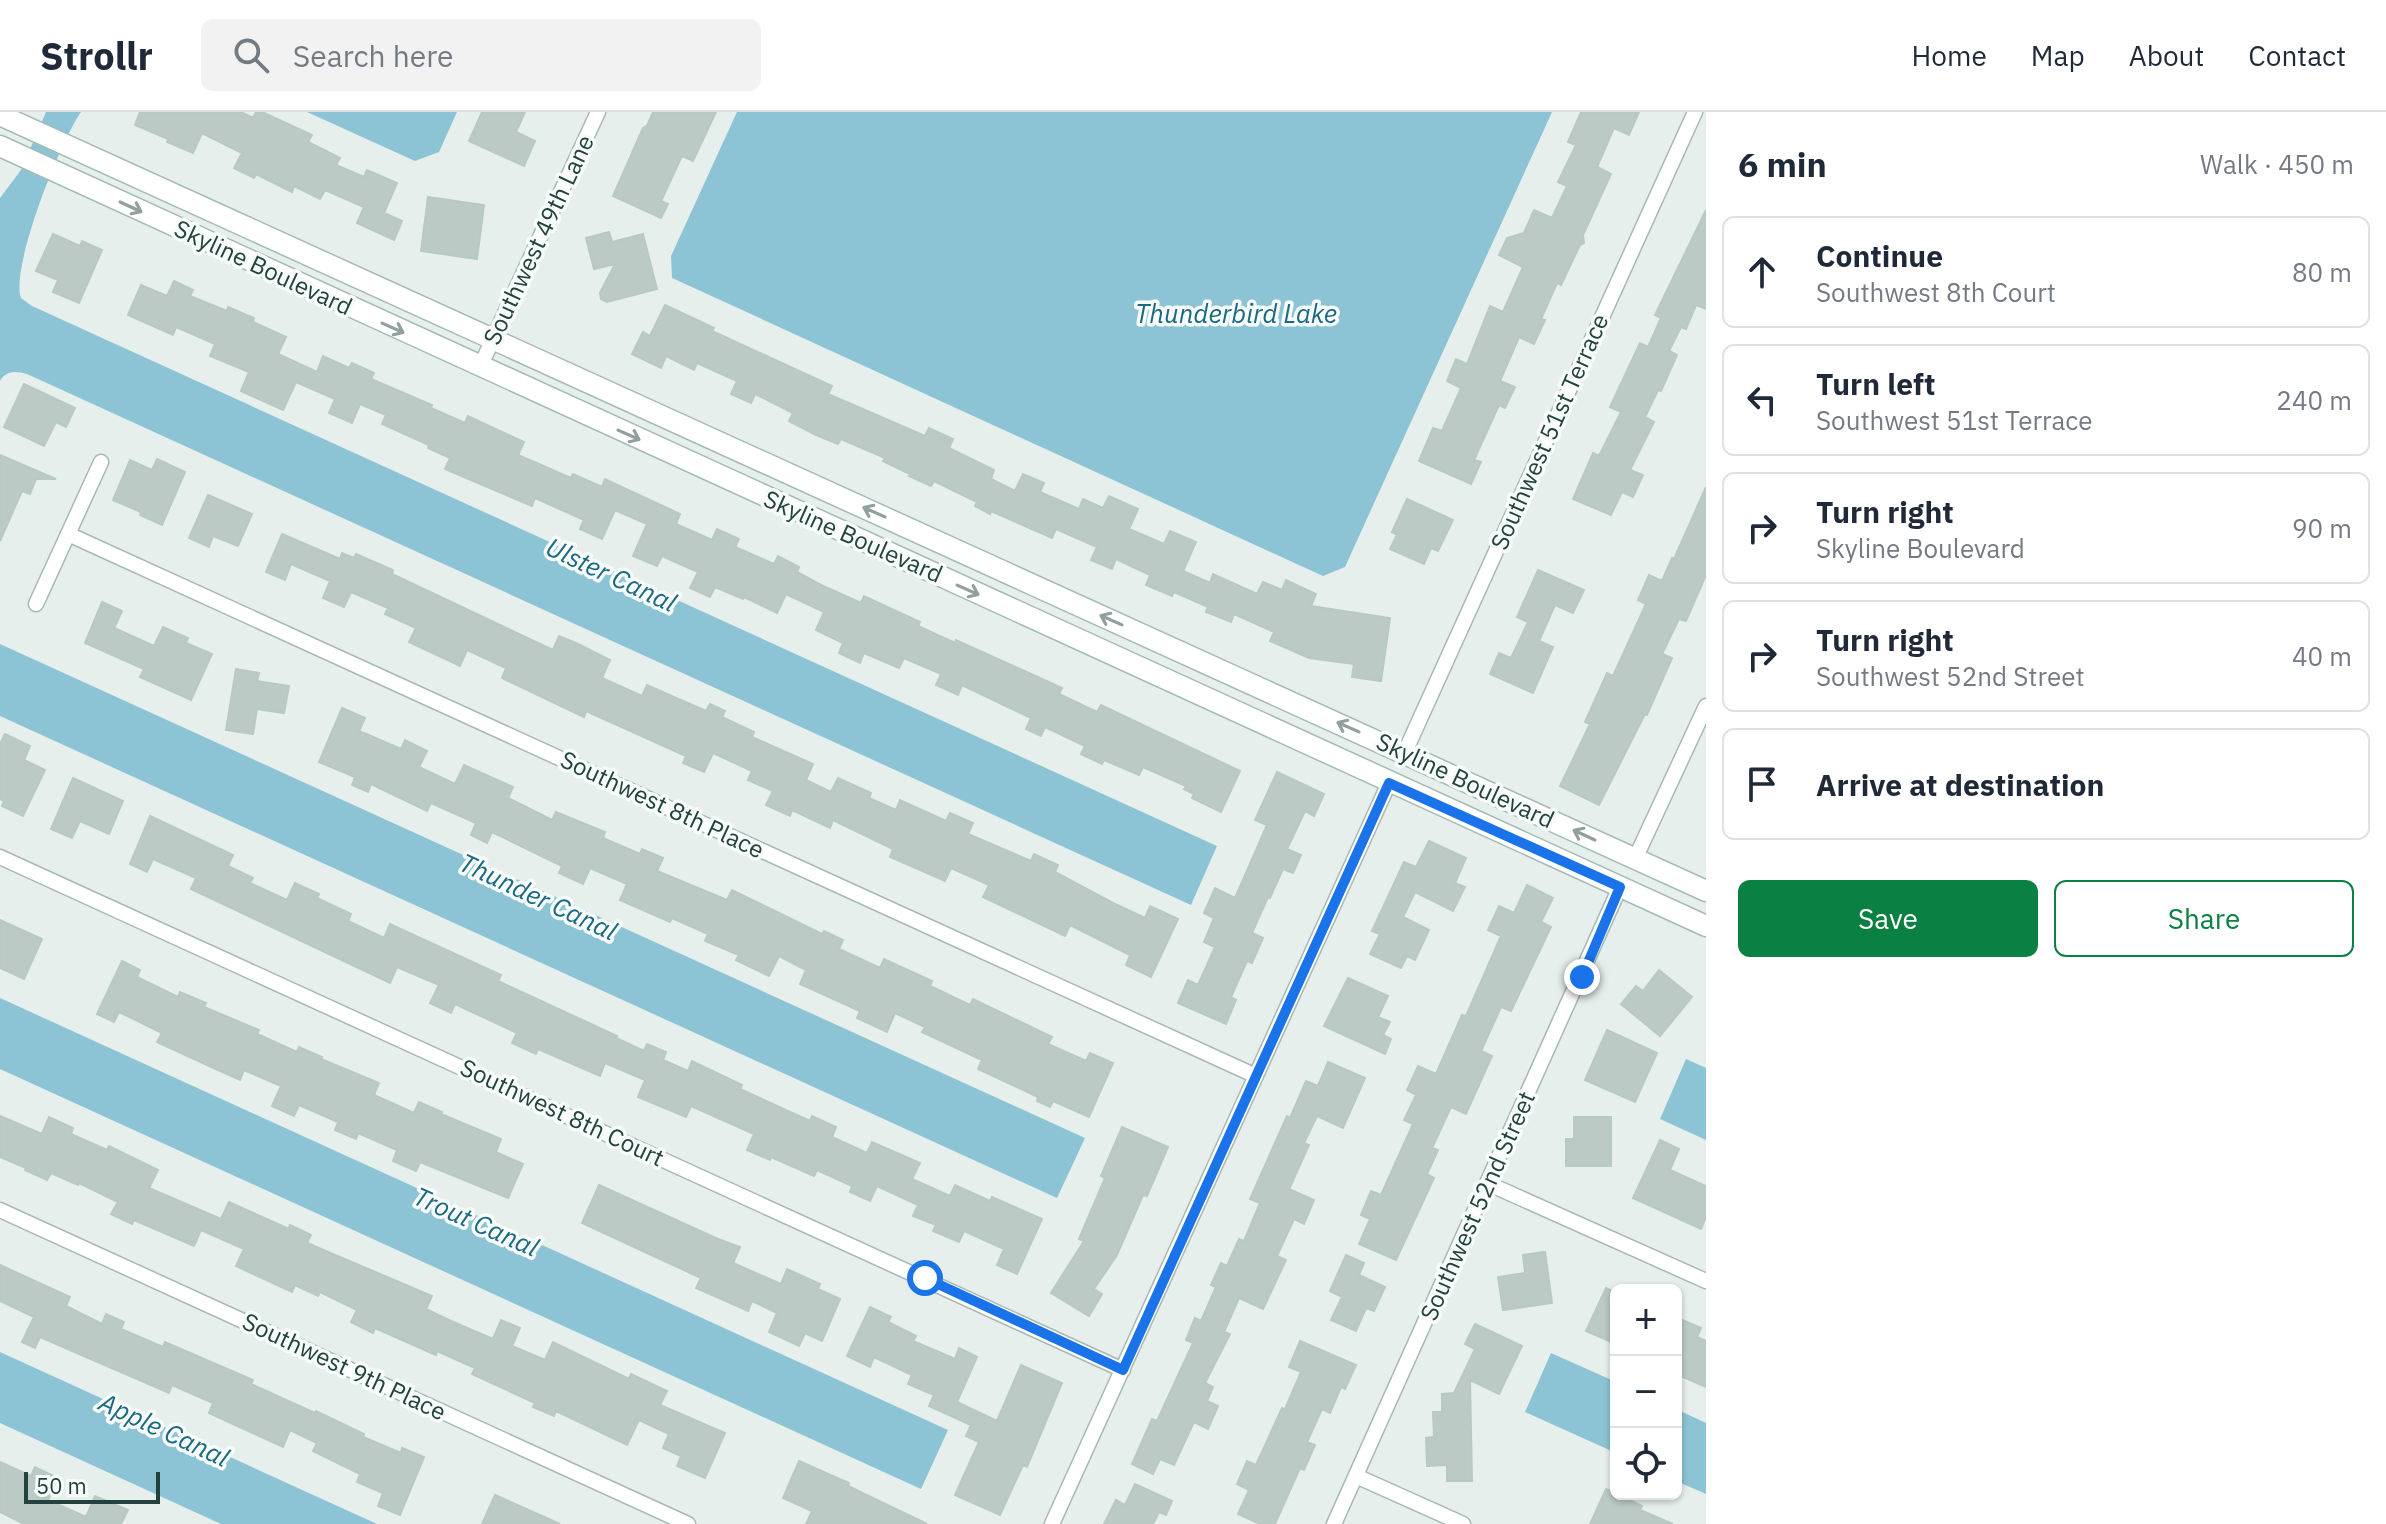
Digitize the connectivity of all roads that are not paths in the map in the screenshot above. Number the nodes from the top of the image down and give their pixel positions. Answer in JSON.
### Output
{"nodes":[{"id":1,"x":598,"y":112,"type":"edge"},
{"id":2,"x":1695,"y":112,"type":"edge"},
{"id":3,"x":0,"y":115,"type":"edge"},
{"id":4,"x":0,"y":146,"type":"edge"},
{"id":5,"x":494,"y":339,"type":"junction"},
{"id":6,"x":480,"y":367,"type":"junction"},
{"id":7,"x":101,"y":462,"type":"dead end"},
{"id":8,"x":68,"y":534,"type":"junction"},
{"id":9,"x":36,"y":604,"type":"dead end"},
{"id":10,"x":1706,"y":706,"type":"edge"},
{"id":11,"x":1405,"y":752,"type":"junction"},
{"id":12,"x":1389,"y":783,"type":"junction"},
{"id":13,"x":0,"y":857,"type":"edge"},
{"id":14,"x":1635,"y":859,"type":"junction"},
{"id":15,"x":1620,"y":887,"type":"junction"},
{"id":16,"x":1706,"y":891,"type":"edge"},
{"id":17,"x":1706,"y":926,"type":"edge"},
{"id":18,"x":1256,"y":1076,"type":"junction"},
{"id":19,"x":1489,"y":1184,"type":"junction"},
{"id":20,"x":0,"y":1210,"type":"edge"},
{"id":21,"x":1706,"y":1281,"type":"edge"},
{"id":22,"x":1123,"y":1370,"type":"junction"},
{"id":23,"x":1356,"y":1476,"type":"junction"},
{"id":24,"x":688,"y":1524,"type":"edge"},
{"id":25,"x":1052,"y":1524,"type":"edge"},
{"id":26,"x":1334,"y":1524,"type":"edge"},
{"id":27,"x":1463,"y":1524,"type":"edge"}],
"edges":[{"from":1,"to":5,"type":"street","name":"Southwest 49th Lane"},
{"from":2,"to":11,"type":"street","name":"Southwest 51st Terrace"},
{"from":3,"to":5,"type":"street","name":"Skyline Boulevard"},
{"from":4,"to":6,"type":"street","name":"Skyline Boulevard","one_way":true},
{"from":5,"to":6,"type":"street","name":"Southwest 49th Lane"},
{"from":11,"to":5,"type":"street","name":"Skyline Boulevard","one_way":true},
{"from":6,"to":12,"type":"street","name":"Skyline Boulevard","one_way":true},
{"from":7,"to":8,"type":"street"},
{"from":8,"to":9,"type":"street"},
{"from":8,"to":18,"type":"street","name":"Southwest 8th Place"},
{"from":10,"to":14,"type":"street"},
{"from":11,"to":12,"type":"street"},
{"from":14,"to":11,"type":"street","name":"Skyline Boulevard","one_way":true},
{"from":12,"to":15,"type":"street","name":"Skyline Boulevard"},
{"from":12,"to":18,"type":"street"},
{"from":13,"to":22,"type":"street","name":"Southwest 8th Court"},
{"from":14,"to":15,"type":"street"},
{"from":14,"to":16,"type":"street","name":"Skyline Boulevard"},
{"from":15,"to":17,"type":"street","name":"Skyline Boulevard"},
{"from":15,"to":19,"type":"street","name":"Southwest 52nd Street"},
{"from":18,"to":22,"type":"street"},
{"from":19,"to":21,"type":"street"},
{"from":19,"to":23,"type":"street","name":"Southwest 52nd Street"},
{"from":20,"to":24,"type":"street","name":"Southwest 9th Place"},
{"from":22,"to":25,"type":"street"},
{"from":23,"to":26,"type":"street","name":"Southwest 52nd Street"},
{"from":23,"to":27,"type":"street"}]}
